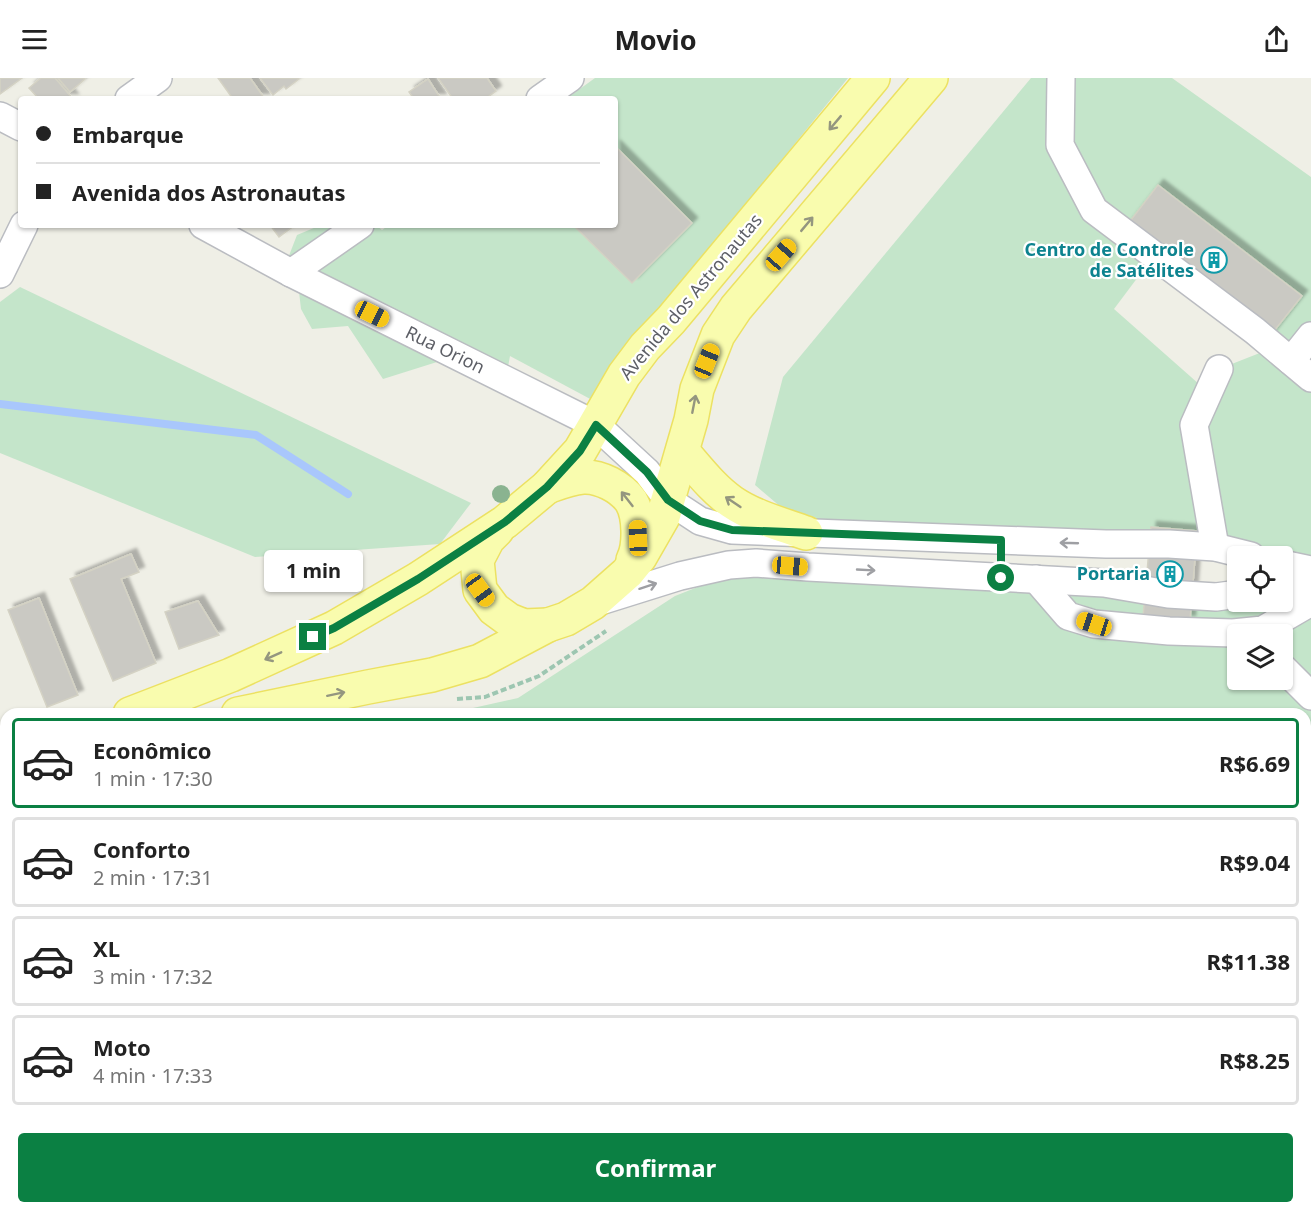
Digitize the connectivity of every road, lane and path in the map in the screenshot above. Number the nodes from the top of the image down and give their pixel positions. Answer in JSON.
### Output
{"nodes":[{"id":1,"x":159,"y":78,"type":"edge"},
{"id":2,"x":570,"y":78,"type":"edge"},
{"id":3,"x":873,"y":78,"type":"edge"},
{"id":4,"x":931,"y":78,"type":"edge"},
{"id":5,"x":1061,"y":78,"type":"edge"},
{"id":6,"x":133,"y":96,"type":"edge"},
{"id":7,"x":544,"y":96,"type":"edge"},
{"id":8,"x":0,"y":116,"type":"edge"},
{"id":9,"x":18,"y":125,"type":"edge"},
{"id":10,"x":23,"y":228,"type":"edge"},
{"id":11,"x":208,"y":228,"type":"edge"},
{"id":12,"x":356,"y":228,"type":"edge"},
{"id":13,"x":291,"y":273,"type":"junction"},
{"id":14,"x":0,"y":274,"type":"edge"},
{"id":15,"x":1311,"y":336,"type":"edge"},
{"id":16,"x":1219,"y":369,"type":"dead end"},
{"id":17,"x":1301,"y":370,"type":"edge"},
{"id":18,"x":596,"y":425,"type":"junction"},
{"id":19,"x":682,"y":452,"type":"junction"},
{"id":20,"x":547,"y":487,"type":"junction"},
{"id":21,"x":668,"y":500,"type":"junction"},
{"id":22,"x":505,"y":522,"type":"junction"},
{"id":23,"x":806,"y":533,"type":"junction"},
{"id":24,"x":1001,"y":540,"type":"junction"},
{"id":25,"x":1107,"y":544,"type":"junction"},
{"id":26,"x":1215,"y":547,"type":"junction"},
{"id":27,"x":1227,"y":550,"type":"edge"},
{"id":28,"x":1293,"y":566,"type":"edge"},
{"id":29,"x":1311,"y":570,"type":"edge"},
{"id":30,"x":627,"y":573,"type":"junction"},
{"id":31,"x":1001,"y":578,"type":"junction"},
{"id":32,"x":1036,"y":579,"type":"junction"},
{"id":33,"x":1104,"y":583,"type":"junction"},
{"id":34,"x":1311,"y":586,"type":"edge"},
{"id":35,"x":1293,"y":587,"type":"edge"},
{"id":36,"x":1227,"y":596,"type":"edge"},
{"id":37,"x":1311,"y":602,"type":"edge"},
{"id":38,"x":593,"y":603,"type":"junction"},
{"id":39,"x":1273,"y":624,"type":"edge"},
{"id":40,"x":548,"y":625,"type":"junction"},
{"id":41,"x":1227,"y":633,"type":"edge"},
{"id":42,"x":1293,"y":678,"type":"edge"},
{"id":43,"x":1311,"y":696,"type":"edge"},
{"id":44,"x":146,"y":708,"type":"edge"},
{"id":45,"x":268,"y":708,"type":"edge"}],
"edges":[{"from":1,"to":6,"type":"street"},
{"from":2,"to":7,"type":"street"},
{"from":3,"to":18,"type":"main road","name":"Avenida dos Astronautas","one_way":true},
{"from":19,"to":4,"type":"main road","one_way":true},
{"from":5,"to":17,"type":"street"},
{"from":8,"to":9,"type":"street"},
{"from":10,"to":14,"type":"street"},
{"from":11,"to":13,"type":"street","name":"Rua Orion"},
{"from":12,"to":13,"type":"street"},
{"from":13,"to":18,"type":"street","name":"Rua Orion"},
{"from":15,"to":17,"type":"street"},
{"from":16,"to":26,"type":"street"},
{"from":18,"to":20,"type":"main road","name":"Avenida dos Astronautas"},
{"from":18,"to":21,"type":"street","name":"Rua Orion"},
{"from":19,"to":21,"type":"main road"},
{"from":23,"to":19,"type":"main road","one_way":true},
{"from":20,"to":22,"type":"main road","name":"Avenida dos Astronautas"},
{"from":30,"to":20,"type":"main road","one_way":true},
{"from":21,"to":23,"type":"street","name":"Rua Orion"},
{"from":21,"to":30,"type":"main road"},
{"from":22,"to":40,"type":"main road"},
{"from":22,"to":44,"type":"main road","name":"Avenida dos Astronautas","one_way":true},
{"from":23,"to":24,"type":"street","name":"Rua Orion"},
{"from":25,"to":24,"type":"street","name":"Rua Orion","one_way":true},
{"from":24,"to":31,"type":"street"},
{"from":25,"to":26,"type":"street","name":"Rua Orion"},
{"from":25,"to":33,"type":"street"},
{"from":26,"to":27,"type":"street","name":"Rua Orion"},
{"from":28,"to":29,"type":"street"},
{"from":30,"to":38,"type":"main road"},
{"from":31,"to":32,"type":"street"},
{"from":38,"to":31,"type":"street","one_way":true},
{"from":32,"to":33,"type":"street"},
{"from":32,"to":41,"type":"street"},
{"from":33,"to":36,"type":"street"},
{"from":34,"to":35,"type":"street"},
{"from":37,"to":39,"type":"street"},
{"from":38,"to":40,"type":"main road"},
{"from":45,"to":40,"type":"main road","one_way":true},
{"from":42,"to":43,"type":"street"}]}
